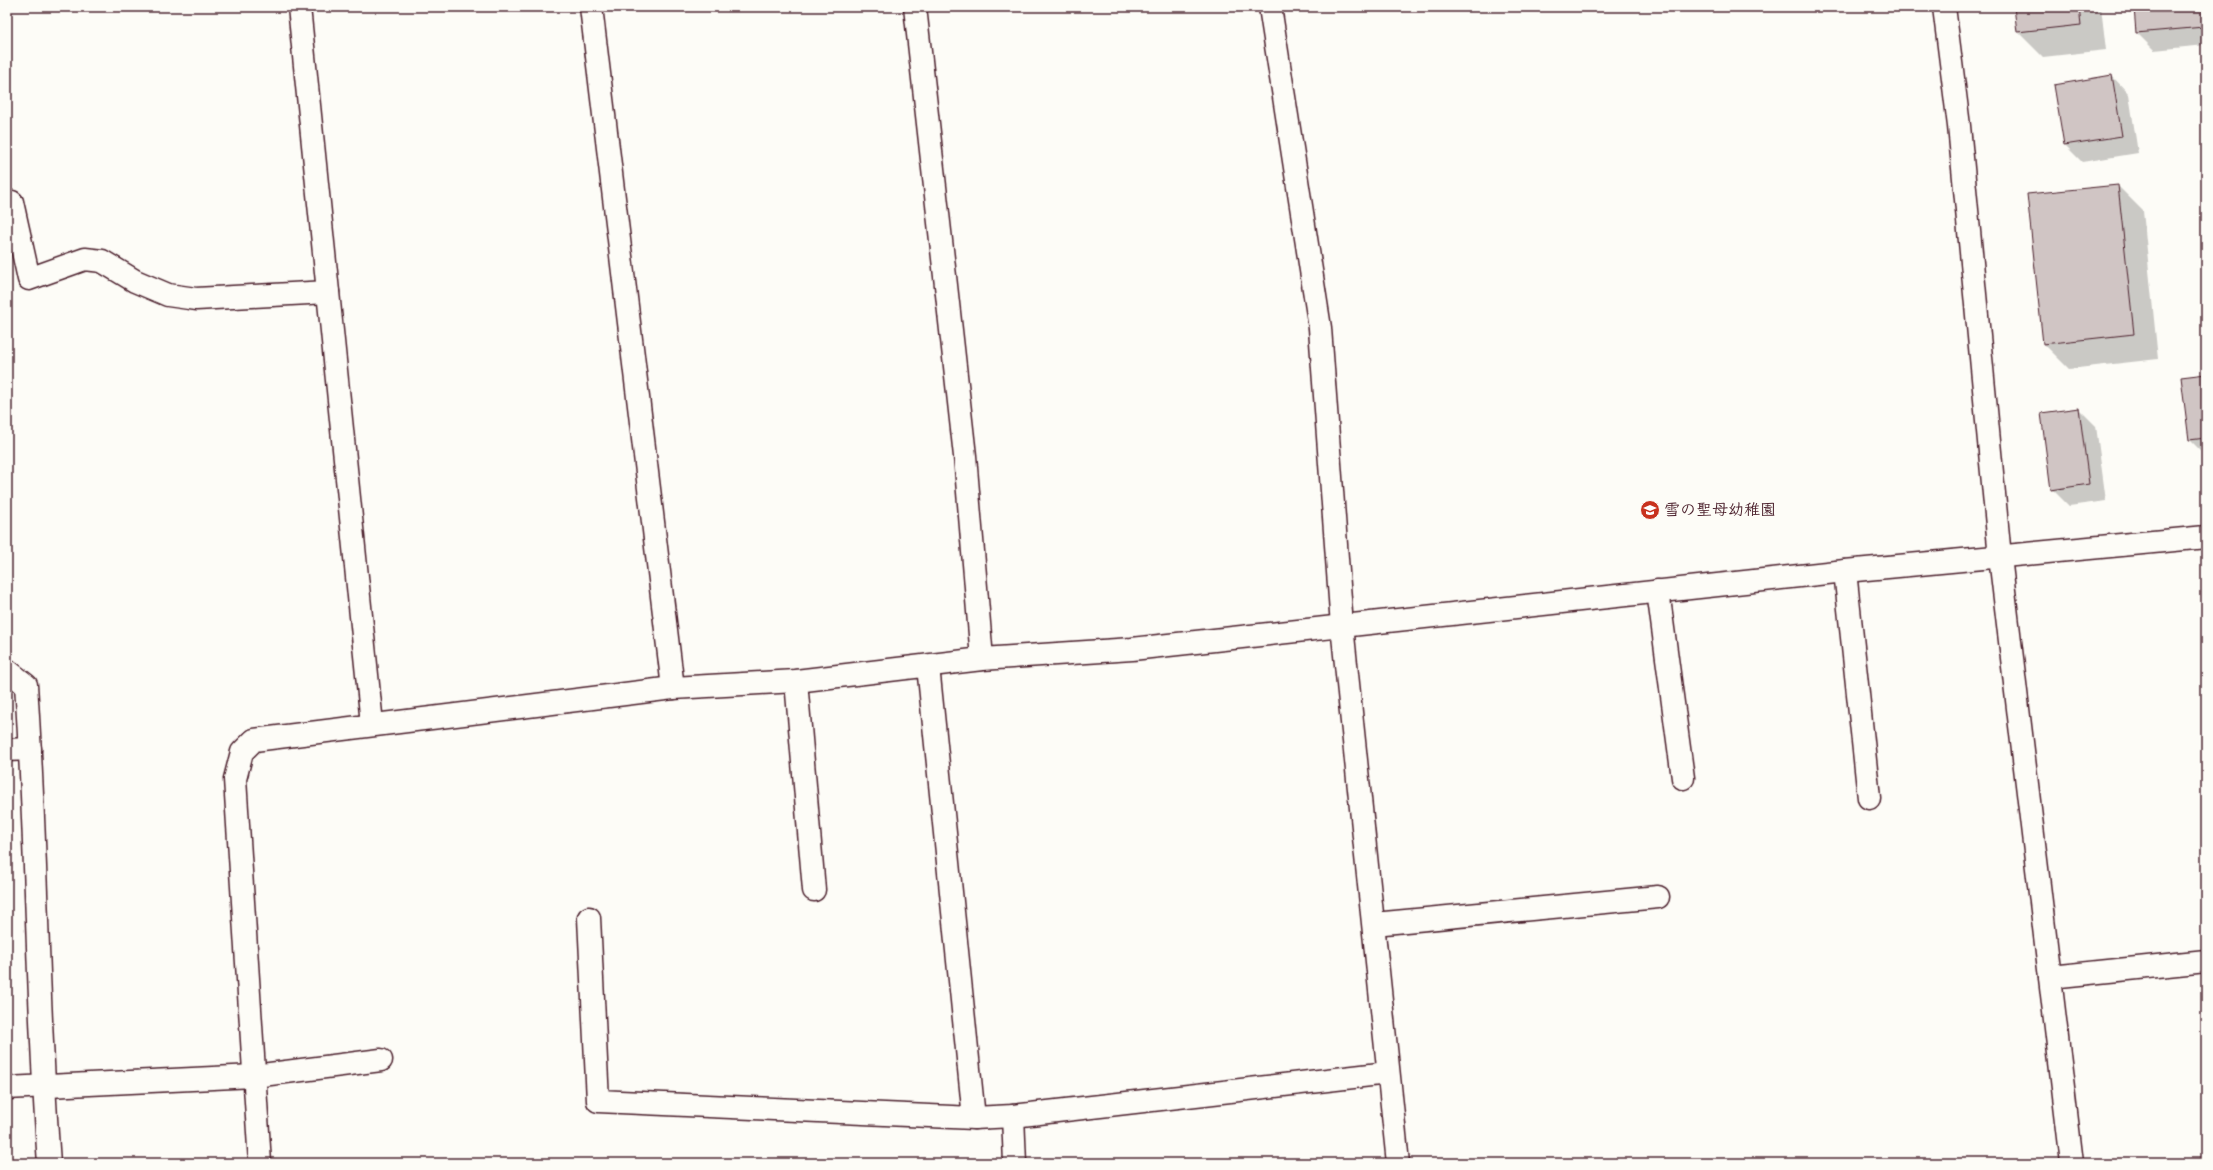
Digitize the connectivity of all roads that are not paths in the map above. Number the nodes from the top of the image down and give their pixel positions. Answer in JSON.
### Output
{"nodes":[{"id":1,"x":299,"y":7,"type":"edge"},
{"id":2,"x":591,"y":7,"type":"edge"},
{"id":3,"x":915,"y":7,"type":"edge"},
{"id":4,"x":1270,"y":7,"type":"edge"},
{"id":5,"x":1944,"y":7,"type":"edge"},
{"id":6,"x":7,"y":204,"type":"edge"},
{"id":7,"x":328,"y":292,"type":"junction"},
{"id":8,"x":2206,"y":537,"type":"edge"},
{"id":9,"x":2000,"y":557,"type":"junction"},
{"id":10,"x":1846,"y":571,"type":"junction"},
{"id":11,"x":1658,"y":591,"type":"junction"},
{"id":12,"x":1342,"y":626,"type":"junction"},
{"id":13,"x":982,"y":659,"type":"junction"},
{"id":14,"x":928,"y":666,"type":"junction"},
{"id":15,"x":7,"y":670,"type":"edge"},
{"id":16,"x":796,"y":681,"type":"junction"},
{"id":17,"x":673,"y":688,"type":"junction"},
{"id":18,"x":372,"y":724,"type":"junction"},
{"id":19,"x":30,"y":749,"type":"junction"},
{"id":20,"x":7,"y":750,"type":"edge"},
{"id":21,"x":1683,"y":778,"type":"dead end"},
{"id":22,"x":1869,"y":798,"type":"dead end"},
{"id":23,"x":814,"y":890,"type":"dead end"},
{"id":24,"x":1658,"y":897,"type":"dead end"},
{"id":25,"x":589,"y":918,"type":"dead end"},
{"id":26,"x":1374,"y":924,"type":"junction"},
{"id":27,"x":2206,"y":961,"type":"edge"},
{"id":28,"x":2050,"y":977,"type":"junction"},
{"id":29,"x":381,"y":1060,"type":"dead end"},
{"id":30,"x":1388,"y":1073,"type":"junction"},
{"id":31,"x":254,"y":1076,"type":"junction"},
{"id":32,"x":43,"y":1085,"type":"junction"},
{"id":33,"x":7,"y":1088,"type":"edge"},
{"id":34,"x":1013,"y":1116,"type":"junction"},
{"id":35,"x":974,"y":1118,"type":"junction"},
{"id":36,"x":48,"y":1163,"type":"edge"},
{"id":37,"x":260,"y":1163,"type":"edge"},
{"id":38,"x":1015,"y":1163,"type":"edge"},
{"id":39,"x":1398,"y":1163,"type":"edge"},
{"id":40,"x":2072,"y":1163,"type":"edge"}],
"edges":[{"from":1,"to":7,"type":"street"},
{"from":2,"to":17,"type":"street"},
{"from":3,"to":13,"type":"street"},
{"from":4,"to":12,"type":"street"},
{"from":5,"to":9,"type":"street"},
{"from":6,"to":7,"type":"street"},
{"from":7,"to":18,"type":"street"},
{"from":8,"to":9,"type":"street"},
{"from":9,"to":10,"type":"street"},
{"from":9,"to":28,"type":"street"},
{"from":10,"to":11,"type":"street"},
{"from":10,"to":22,"type":"street"},
{"from":11,"to":12,"type":"street"},
{"from":11,"to":21,"type":"street"},
{"from":12,"to":13,"type":"street"},
{"from":12,"to":26,"type":"street"},
{"from":13,"to":14,"type":"street"},
{"from":14,"to":16,"type":"street"},
{"from":14,"to":35,"type":"street"},
{"from":15,"to":19,"type":"street"},
{"from":16,"to":17,"type":"street"},
{"from":16,"to":23,"type":"street"},
{"from":17,"to":18,"type":"street"},
{"from":18,"to":31,"type":"street"},
{"from":19,"to":20,"type":"street"},
{"from":19,"to":32,"type":"street"},
{"from":24,"to":26,"type":"street"},
{"from":25,"to":35,"type":"street"},
{"from":26,"to":30,"type":"street"},
{"from":27,"to":28,"type":"street"},
{"from":28,"to":40,"type":"street"},
{"from":29,"to":31,"type":"street"},
{"from":30,"to":34,"type":"street"},
{"from":30,"to":39,"type":"street"},
{"from":31,"to":32,"type":"street"},
{"from":31,"to":37,"type":"street"},
{"from":32,"to":33,"type":"street"},
{"from":32,"to":36,"type":"street"},
{"from":34,"to":35,"type":"street"},
{"from":34,"to":38,"type":"street"}]}
